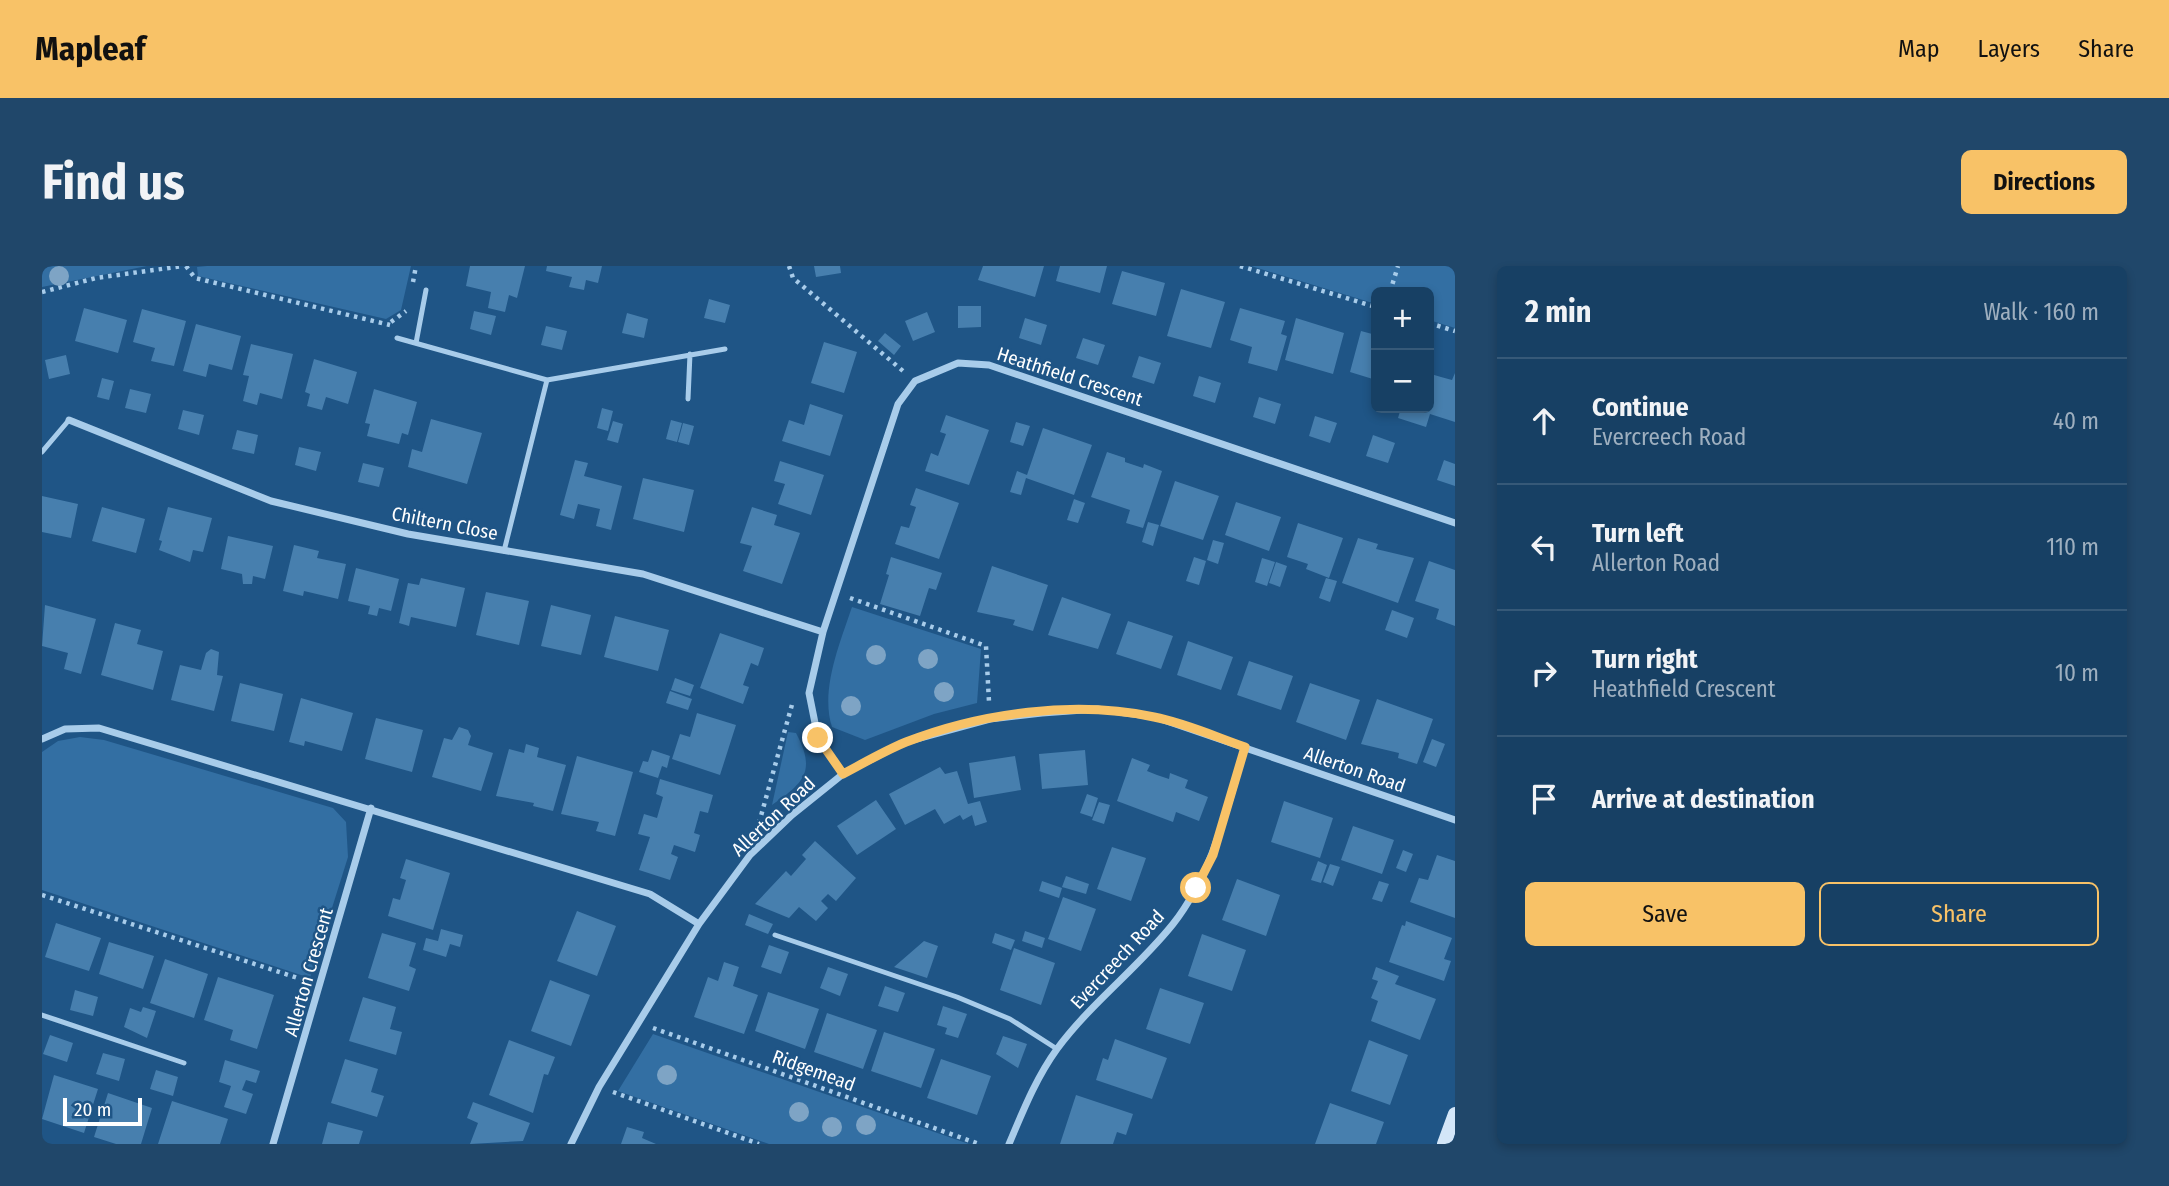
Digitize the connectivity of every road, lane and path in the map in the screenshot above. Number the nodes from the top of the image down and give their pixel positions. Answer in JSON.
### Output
{"nodes":[{"id":1,"x":184,"y":266,"type":"edge"},
{"id":2,"x":789,"y":266,"type":"edge"},
{"id":3,"x":1240,"y":266,"type":"edge"},
{"id":4,"x":1398,"y":266,"type":"edge"},
{"id":5,"x":1392,"y":287,"type":"edge"},
{"id":6,"x":426,"y":290,"type":"dead end"},
{"id":7,"x":42,"y":292,"type":"edge"},
{"id":8,"x":1371,"y":305,"type":"edge"},
{"id":9,"x":1434,"y":325,"type":"edge"},
{"id":10,"x":1455,"y":331,"type":"edge"},
{"id":11,"x":418,"y":332,"type":"junction"},
{"id":12,"x":397,"y":338,"type":"dead end"},
{"id":13,"x":416,"y":343,"type":"junction"},
{"id":14,"x":725,"y":349,"type":"dead end"},
{"id":15,"x":690,"y":354,"type":"junction"},
{"id":16,"x":547,"y":380,"type":"junction"},
{"id":17,"x":915,"y":381,"type":"junction"},
{"id":18,"x":688,"y":399,"type":"dead end"},
{"id":19,"x":69,"y":420,"type":"joint"},
{"id":20,"x":42,"y":452,"type":"edge"},
{"id":21,"x":1455,"y":523,"type":"edge"},
{"id":22,"x":505,"y":551,"type":"junction"},
{"id":23,"x":835,"y":594,"type":"junction"},
{"id":24,"x":823,"y":632,"type":"junction"},
{"id":25,"x":809,"y":693,"type":"junction"},
{"id":26,"x":990,"y":719,"type":"junction"},
{"id":27,"x":42,"y":739,"type":"edge"},
{"id":28,"x":1245,"y":747,"type":"junction"},
{"id":29,"x":843,"y":774,"type":"junction"},
{"id":30,"x":371,"y":808,"type":"junction"},
{"id":31,"x":1455,"y":820,"type":"edge"},
{"id":32,"x":750,"y":855,"type":"junction"},
{"id":33,"x":42,"y":895,"type":"edge"},
{"id":34,"x":699,"y":924,"type":"junction"},
{"id":35,"x":775,"y":935,"type":"dead end"},
{"id":36,"x":320,"y":986,"type":"junction"},
{"id":37,"x":42,"y":1015,"type":"edge"},
{"id":38,"x":640,"y":1023,"type":"junction"},
{"id":39,"x":1057,"y":1049,"type":"junction"},
{"id":40,"x":184,"y":1063,"type":"dead end"},
{"id":41,"x":599,"y":1087,"type":"junction"},
{"id":42,"x":1455,"y":1114,"type":"edge"},
{"id":43,"x":273,"y":1144,"type":"edge"},
{"id":44,"x":571,"y":1144,"type":"edge"},
{"id":45,"x":759,"y":1144,"type":"edge"},
{"id":46,"x":979,"y":1144,"type":"edge"},
{"id":47,"x":1009,"y":1144,"type":"edge"},
{"id":48,"x":1444,"y":1144,"type":"edge"}],
"edges":[{"from":1,"to":7,"type":"path"},
{"from":1,"to":11,"type":"path"},
{"from":2,"to":17,"type":"path"},
{"from":3,"to":8,"type":"path"},
{"from":4,"to":5,"type":"path"},
{"from":6,"to":11,"type":"lane"},
{"from":9,"to":10,"type":"path"},
{"from":11,"to":13,"type":"lane"},
{"from":12,"to":13,"type":"lane"},
{"from":13,"to":16,"type":"lane"},
{"from":14,"to":15,"type":"lane"},
{"from":15,"to":16,"type":"lane"},
{"from":15,"to":18,"type":"lane"},
{"from":16,"to":22,"type":"lane"},
{"from":17,"to":21,"type":"street","name":"Heathfield Crescent"},
{"from":17,"to":23,"type":"street"},
{"from":19,"to":20,"type":"lane"},
{"from":19,"to":22,"type":"street","name":"Chiltern Close"},
{"from":22,"to":24,"type":"street","name":"Chiltern Close"},
{"from":23,"to":24,"type":"street"},
{"from":23,"to":26,"type":"path"},
{"from":24,"to":25,"type":"street"},
{"from":25,"to":29,"type":"street"},
{"from":25,"to":32,"type":"path"},
{"from":26,"to":28,"type":"street","name":"Allerton Road"},
{"from":26,"to":29,"type":"street","name":"Allerton Road"},
{"from":27,"to":30,"type":"street"},
{"from":28,"to":31,"type":"street","name":"Allerton Road"},
{"from":28,"to":39,"type":"street","name":"Evercreech Road"},
{"from":29,"to":32,"type":"street","name":"Allerton Road"},
{"from":30,"to":34,"type":"street"},
{"from":30,"to":36,"type":"street","name":"Allerton Crescent"},
{"from":32,"to":34,"type":"street","name":"Allerton Road"},
{"from":33,"to":36,"type":"path"},
{"from":34,"to":38,"type":"street","name":"Allerton Road"},
{"from":35,"to":39,"type":"lane"},
{"from":36,"to":43,"type":"street","name":"Allerton Crescent"},
{"from":37,"to":40,"type":"lane"},
{"from":38,"to":41,"type":"street","name":"Allerton Road"},
{"from":38,"to":46,"type":"path","name":"Ridgemead"},
{"from":39,"to":47,"type":"street","name":"Evercreech Road"},
{"from":41,"to":44,"type":"street","name":"Allerton Road"},
{"from":41,"to":45,"type":"path"},
{"from":42,"to":48,"type":"street"}]}
